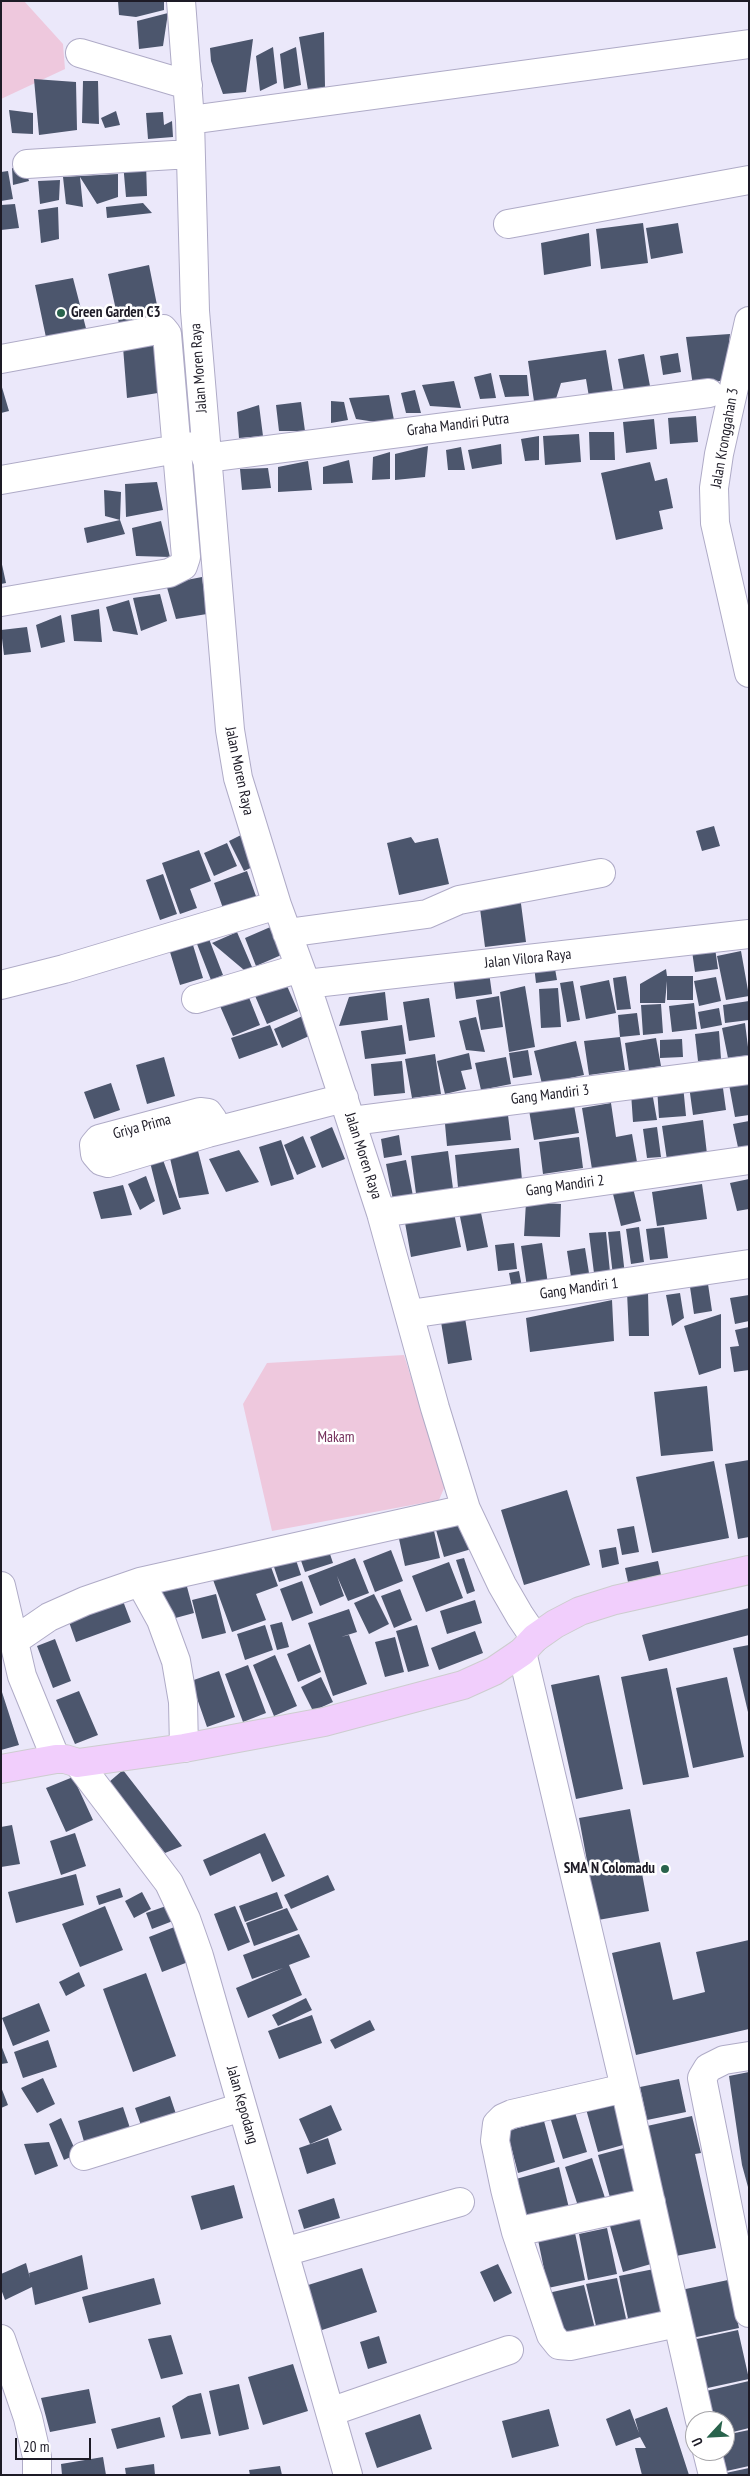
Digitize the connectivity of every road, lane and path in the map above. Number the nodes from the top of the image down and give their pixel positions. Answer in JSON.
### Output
{"nodes":[{"id":1,"x":181,"y":1,"type":"edge"},
{"id":2,"x":749,"y":44,"type":"edge"},
{"id":3,"x":80,"y":53,"type":"dead end"},
{"id":4,"x":188,"y":85,"type":"junction"},
{"id":5,"x":190,"y":120,"type":"junction"},
{"id":6,"x":190,"y":154,"type":"junction"},
{"id":7,"x":28,"y":164,"type":"dead end"},
{"id":8,"x":749,"y":180,"type":"edge"},
{"id":9,"x":508,"y":224,"type":"dead end"},
{"id":10,"x":749,"y":321,"type":"edge"},
{"id":11,"x":1,"y":359,"type":"edge"},
{"id":12,"x":709,"y":393,"type":"dead end"},
{"id":13,"x":737,"y":421,"type":"edge"},
{"id":14,"x":176,"y":449,"type":"junction"},
{"id":15,"x":206,"y":451,"type":"junction"},
{"id":16,"x":1,"y":480,"type":"edge"},
{"id":17,"x":1,"y":602,"type":"edge"},
{"id":18,"x":749,"y":673,"type":"edge"},
{"id":19,"x":601,"y":873,"type":"dead end"},
{"id":20,"x":277,"y":905,"type":"junction"},
{"id":21,"x":287,"y":933,"type":"junction"},
{"id":22,"x":749,"y":934,"type":"edge"},
{"id":23,"x":303,"y":976,"type":"junction"},
{"id":24,"x":1,"y":984,"type":"edge"},
{"id":25,"x":196,"y":999,"type":"dead end"},
{"id":26,"x":749,"y":1070,"type":"edge"},
{"id":27,"x":348,"y":1110,"type":"junction"},
{"id":28,"x":208,"y":1133,"type":"dead end"},
{"id":29,"x":749,"y":1160,"type":"edge"},
{"id":30,"x":381,"y":1213,"type":"junction"},
{"id":31,"x":749,"y":1264,"type":"edge"},
{"id":32,"x":410,"y":1314,"type":"junction"},
{"id":33,"x":466,"y":1509,"type":"junction"},
{"id":34,"x":749,"y":1570,"type":"edge"},
{"id":35,"x":140,"y":1582,"type":"junction"},
{"id":36,"x":1,"y":1586,"type":"edge"},
{"id":37,"x":20,"y":1637,"type":"junction"},
{"id":38,"x":529,"y":1645,"type":"junction"},
{"id":39,"x":184,"y":1748,"type":"junction"},
{"id":40,"x":79,"y":1761,"type":"junction"},
{"id":41,"x":1,"y":1770,"type":"edge"},
{"id":42,"x":749,"y":2056,"type":"edge"},
{"id":43,"x":624,"y":2088,"type":"junction"},
{"id":44,"x":242,"y":2107,"type":"junction"},
{"id":45,"x":84,"y":2156,"type":"dead end"},
{"id":46,"x":460,"y":2202,"type":"dead end"},
{"id":47,"x":651,"y":2202,"type":"junction"},
{"id":48,"x":516,"y":2232,"type":"junction"},
{"id":49,"x":284,"y":2252,"type":"junction"},
{"id":50,"x":749,"y":2313,"type":"edge"},
{"id":51,"x":677,"y":2323,"type":"junction"},
{"id":52,"x":1,"y":2339,"type":"edge"},
{"id":53,"x":509,"y":2350,"type":"dead end"},
{"id":54,"x":698,"y":2411,"type":"edge"},
{"id":55,"x":330,"y":2412,"type":"junction"},
{"id":56,"x":710,"y":2461,"type":"edge"},
{"id":57,"x":37,"y":2475,"type":"edge"},
{"id":58,"x":348,"y":2475,"type":"edge"},
{"id":59,"x":713,"y":2475,"type":"edge"}],
"edges":[{"from":1,"to":4,"type":"street","name":"Jalan Moren Raya"},
{"from":2,"to":5,"type":"street"},
{"from":3,"to":4,"type":"street"},
{"from":4,"to":5,"type":"street","name":"Jalan Moren Raya"},
{"from":5,"to":6,"type":"street","name":"Jalan Moren Raya"},
{"from":6,"to":7,"type":"street"},
{"from":6,"to":15,"type":"street","name":"Jalan Moren Raya"},
{"from":8,"to":9,"type":"street"},
{"from":10,"to":13,"type":"street","name":"Jalan Kronggahan 3"},
{"from":11,"to":14,"type":"street"},
{"from":12,"to":15,"type":"street","name":"Graha Mandiri Putra"},
{"from":13,"to":18,"type":"street","name":"Jalan Kronggahan 3"},
{"from":14,"to":15,"type":"street","name":"Graha Mandiri Putra"},
{"from":14,"to":16,"type":"street","name":"Graha Mandiri Putra"},
{"from":14,"to":17,"type":"street"},
{"from":15,"to":20,"type":"street","name":"Jalan Moren Raya"},
{"from":19,"to":21,"type":"street"},
{"from":20,"to":21,"type":"street","name":"Jalan Moren Raya"},
{"from":20,"to":24,"type":"street"},
{"from":21,"to":23,"type":"street","name":"Jalan Moren Raya"},
{"from":22,"to":23,"type":"street","name":"Jalan Vilora Raya"},
{"from":23,"to":25,"type":"street","name":"Jalan Vilora Raya"},
{"from":23,"to":27,"type":"street","name":"Jalan Moren Raya"},
{"from":26,"to":27,"type":"street","name":"Gang Mandiri 3"},
{"from":27,"to":28,"type":"street"},
{"from":27,"to":30,"type":"street","name":"Jalan Moren Raya"},
{"from":29,"to":30,"type":"street","name":"Gang Mandiri 2"},
{"from":30,"to":32,"type":"street","name":"Jalan Moren Raya"},
{"from":31,"to":32,"type":"street","name":"Gang Mandiri 1"},
{"from":32,"to":33,"type":"street","name":"Jalan Moren Raya"},
{"from":33,"to":35,"type":"street"},
{"from":33,"to":38,"type":"street","name":"Jalan Moren Raya"},
{"from":34,"to":38,"type":"main road"},
{"from":35,"to":37,"type":"street"},
{"from":35,"to":39,"type":"street"},
{"from":36,"to":37,"type":"street"},
{"from":37,"to":40,"type":"street"},
{"from":38,"to":39,"type":"main road"},
{"from":38,"to":43,"type":"street"},
{"from":39,"to":40,"type":"main road"},
{"from":40,"to":41,"type":"main road"},
{"from":40,"to":44,"type":"street","name":"Jalan Kepodang"},
{"from":42,"to":50,"type":"street"},
{"from":43,"to":47,"type":"street"},
{"from":43,"to":48,"type":"street"},
{"from":44,"to":45,"type":"street"},
{"from":44,"to":49,"type":"street","name":"Jalan Kepodang"},
{"from":46,"to":49,"type":"street"},
{"from":47,"to":48,"type":"street"},
{"from":47,"to":51,"type":"street"},
{"from":48,"to":51,"type":"street"},
{"from":49,"to":55,"type":"street","name":"Jalan Kepodang"},
{"from":51,"to":54,"type":"street"},
{"from":52,"to":57,"type":"street"},
{"from":53,"to":55,"type":"street"},
{"from":55,"to":58,"type":"street","name":"Jalan Kepodang"},
{"from":56,"to":59,"type":"street"}]}
